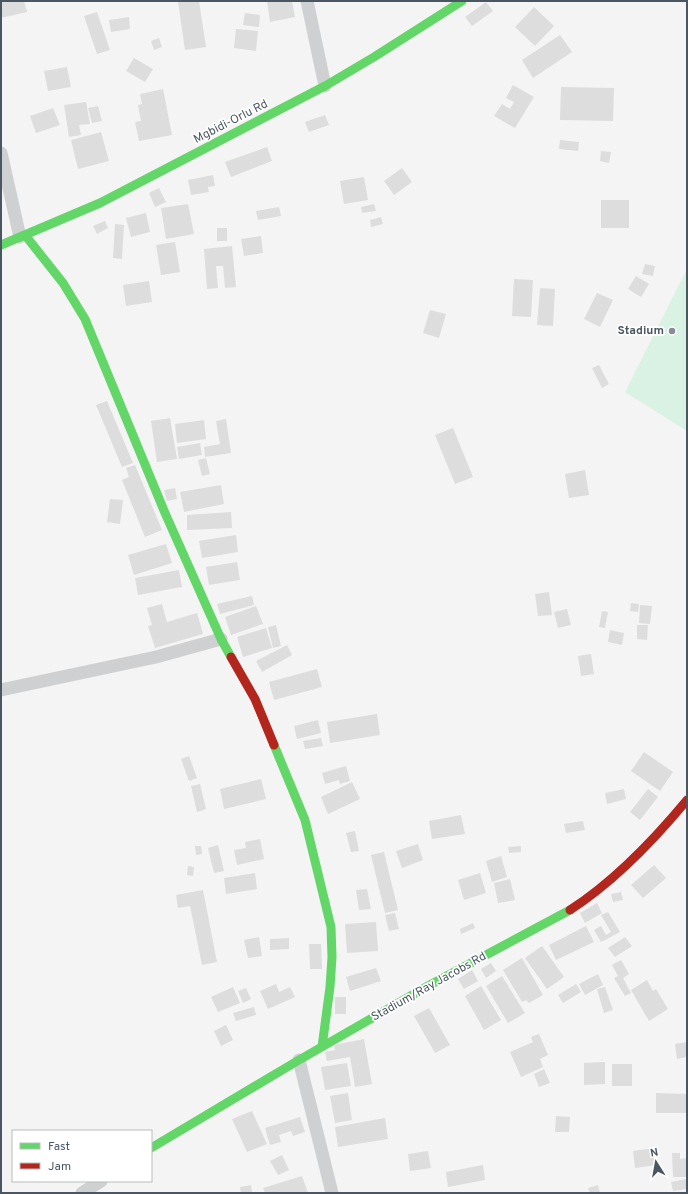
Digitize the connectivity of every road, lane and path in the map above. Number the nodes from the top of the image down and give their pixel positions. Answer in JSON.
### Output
{"nodes":[{"id":1,"x":307,"y":1,"type":"edge"},
{"id":2,"x":462,"y":1,"type":"edge"},
{"id":3,"x":325,"y":86,"type":"junction"},
{"id":4,"x":1,"y":153,"type":"edge"},
{"id":5,"x":23,"y":236,"type":"junction"},
{"id":6,"x":1,"y":245,"type":"edge"},
{"id":7,"x":221,"y":639,"type":"junction"},
{"id":8,"x":1,"y":690,"type":"edge"},
{"id":9,"x":687,"y":800,"type":"edge"},
{"id":10,"x":322,"y":1047,"type":"junction"},
{"id":11,"x":299,"y":1060,"type":"junction"},
{"id":12,"x":152,"y":1147,"type":"edge"},
{"id":13,"x":98,"y":1182,"type":"edge"},
{"id":14,"x":82,"y":1193,"type":"edge"},
{"id":15,"x":332,"y":1193,"type":"edge"}],
"edges":[{"from":1,"to":3,"type":"street"},
{"from":2,"to":3,"type":"street","name":"Mgbidi-Orlu Rd"},
{"from":3,"to":5,"type":"street","name":"Mgbidi-Orlu Rd"},
{"from":4,"to":5,"type":"street"},
{"from":5,"to":6,"type":"street","name":"Mgbidi-Orlu Rd"},
{"from":5,"to":7,"type":"street"},
{"from":7,"to":8,"type":"street"},
{"from":7,"to":10,"type":"street"},
{"from":9,"to":10,"type":"street","name":"Stadium/Ray Jacobs Rd"},
{"from":10,"to":11,"type":"street","name":"Stadium/Ray Jacobs Rd"},
{"from":11,"to":12,"type":"street","name":"Stadium/Ray Jacobs Rd"},
{"from":11,"to":15,"type":"street"},
{"from":13,"to":14,"type":"street"}]}
